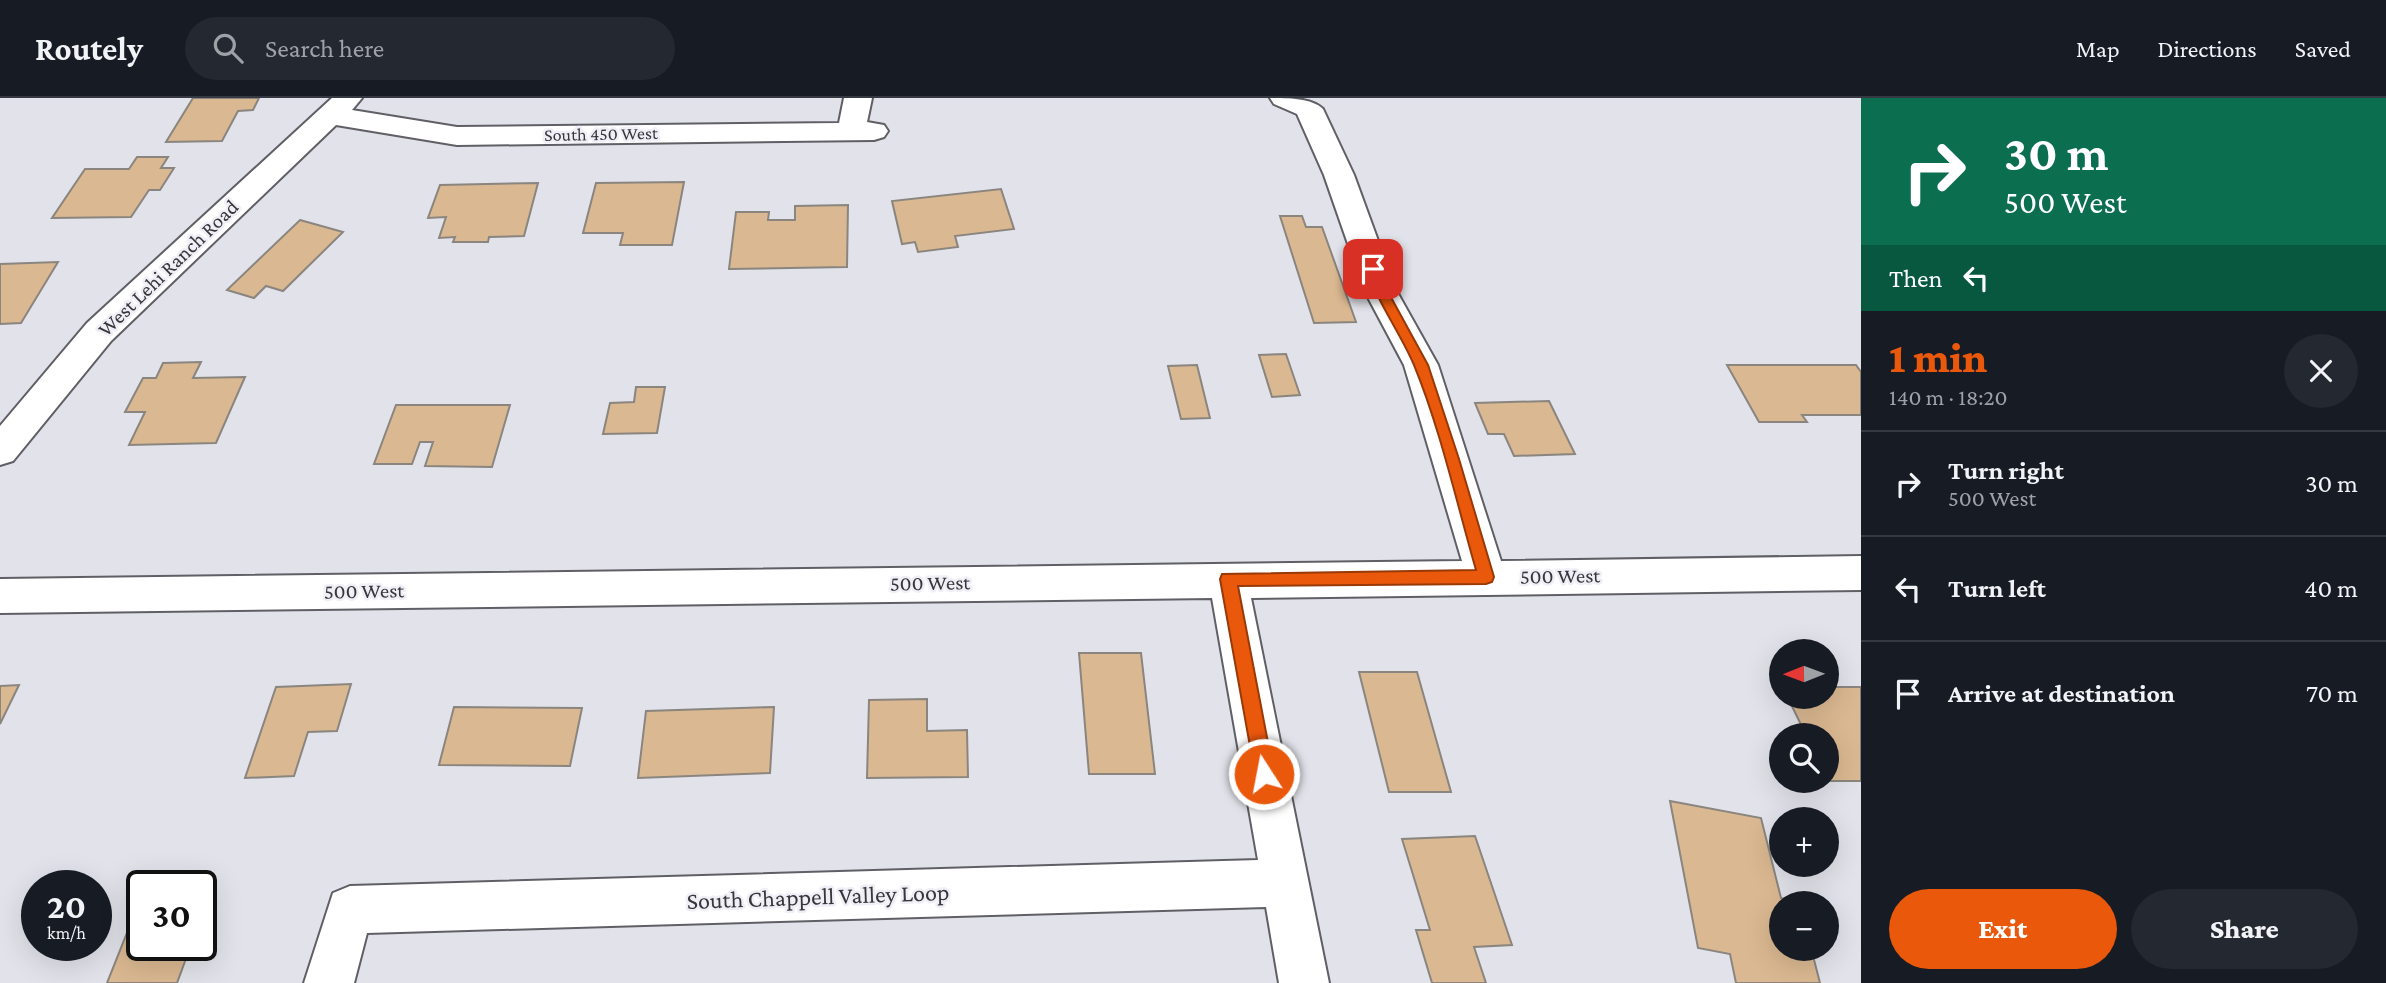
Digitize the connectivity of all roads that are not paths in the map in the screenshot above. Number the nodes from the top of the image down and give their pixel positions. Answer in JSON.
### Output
{"nodes":[{"id":1,"x":858,"y":98,"type":"edge"},
{"id":2,"x":1284,"y":98,"type":"edge"},
{"id":3,"x":339,"y":107,"type":"edge"},
{"id":4,"x":0,"y":451,"type":"edge"},
{"id":5,"x":1861,"y":573,"type":"edge"},
{"id":6,"x":1486,"y":577,"type":"junction"},
{"id":7,"x":1228,"y":579,"type":"junction"},
{"id":8,"x":0,"y":596,"type":"edge"},
{"id":9,"x":1285,"y":883,"type":"junction"},
{"id":10,"x":329,"y":983,"type":"edge"},
{"id":11,"x":1304,"y":983,"type":"edge"}],
"edges":[{"from":1,"to":3,"type":"street","name":"South 450 West"},
{"from":2,"to":6,"type":"street"},
{"from":3,"to":4,"type":"street","name":"West Lehi Ranch Road"},
{"from":5,"to":6,"type":"street","name":"500 West"},
{"from":6,"to":7,"type":"street","name":"500 West"},
{"from":7,"to":8,"type":"street","name":"500 West"},
{"from":7,"to":9,"type":"street"},
{"from":9,"to":10,"type":"street","name":"South Chappell Valley Loop"},
{"from":9,"to":11,"type":"street"}]}
